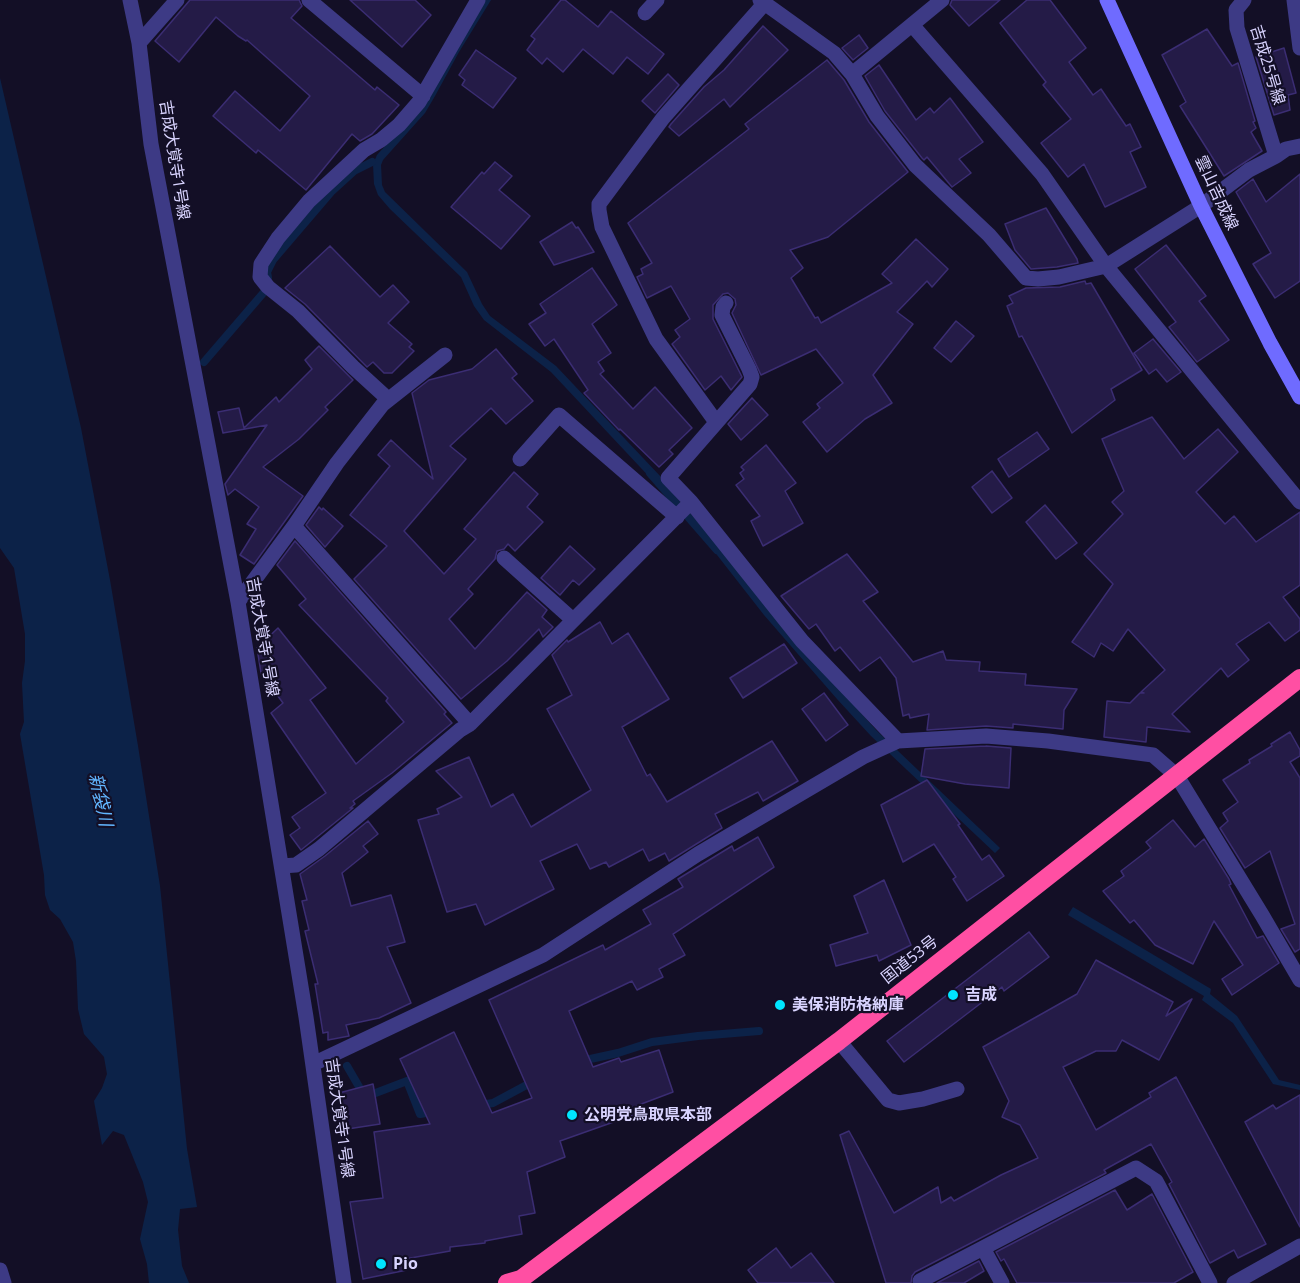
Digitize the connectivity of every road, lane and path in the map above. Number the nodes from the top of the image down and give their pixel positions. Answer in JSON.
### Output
{"nodes":[{"id":1,"x":130,"y":0,"type":"edge"},
{"id":2,"x":177,"y":0,"type":"edge"},
{"id":3,"x":309,"y":0,"type":"edge"},
{"id":4,"x":478,"y":0,"type":"edge"},
{"id":5,"x":657,"y":0,"type":"edge"},
{"id":6,"x":942,"y":0,"type":"edge"},
{"id":7,"x":1107,"y":0,"type":"edge"},
{"id":8,"x":1244,"y":0,"type":"edge"},
{"id":9,"x":1294,"y":0,"type":"edge"},
{"id":10,"x":762,"y":2,"type":"edge"},
{"id":11,"x":645,"y":13,"type":"dead end"},
{"id":12,"x":913,"y":26,"type":"junction"},
{"id":13,"x":139,"y":43,"type":"junction"},
{"id":14,"x":1300,"y":48,"type":"edge"},
{"id":15,"x":852,"y":74,"type":"junction"},
{"id":16,"x":423,"y":96,"type":"junction"},
{"id":17,"x":1300,"y":146,"type":"edge"},
{"id":18,"x":1276,"y":156,"type":"junction"},
{"id":19,"x":1201,"y":206,"type":"junction"},
{"id":20,"x":1106,"y":266,"type":"junction"},
{"id":21,"x":726,"y":303,"type":"dead end"},
{"id":22,"x":445,"y":355,"type":"dead end"},
{"id":23,"x":1300,"y":397,"type":"edge"},
{"id":24,"x":388,"y":399,"type":"junction"},
{"id":25,"x":716,"y":422,"type":"junction"},
{"id":26,"x":520,"y":459,"type":"dead end"},
{"id":27,"x":691,"y":502,"type":"junction"},
{"id":28,"x":1300,"y":502,"type":"edge"},
{"id":29,"x":677,"y":517,"type":"junction"},
{"id":30,"x":294,"y":526,"type":"junction"},
{"id":31,"x":504,"y":558,"type":"dead end"},
{"id":32,"x":238,"y":602,"type":"junction"},
{"id":33,"x":573,"y":620,"type":"junction"},
{"id":34,"x":1300,"y":678,"type":"edge"},
{"id":35,"x":470,"y":724,"type":"junction"},
{"id":36,"x":898,"y":741,"type":"junction"},
{"id":37,"x":1177,"y":776,"type":"junction"},
{"id":38,"x":282,"y":866,"type":"junction"},
{"id":39,"x":1300,"y":980,"type":"edge"},
{"id":40,"x":838,"y":1041,"type":"junction"},
{"id":41,"x":313,"y":1064,"type":"junction"},
{"id":42,"x":957,"y":1089,"type":"dead end"},
{"id":43,"x":1300,"y":1246,"type":"edge"},
{"id":44,"x":983,"y":1248,"type":"junction"},
{"id":45,"x":0,"y":1270,"type":"edge"},
{"id":46,"x":920,"y":1281,"type":"dead end"},
{"id":47,"x":4,"y":1283,"type":"edge"},
{"id":48,"x":344,"y":1283,"type":"edge"},
{"id":49,"x":507,"y":1283,"type":"edge"},
{"id":50,"x":1002,"y":1283,"type":"edge"},
{"id":51,"x":1210,"y":1283,"type":"edge"},
{"id":52,"x":1234,"y":1283,"type":"edge"}],
"edges":[{"from":1,"to":13,"type":"street","name":"吉成大覚寺1号線"},
{"from":2,"to":13,"type":"street"},
{"from":3,"to":16,"type":"street"},
{"from":4,"to":16,"type":"street"},
{"from":5,"to":11,"type":"street"},
{"from":6,"to":12,"type":"street"},
{"from":7,"to":19,"type":"street","name":"雲山吉成線"},
{"from":8,"to":18,"type":"street","name":"吉成25号線"},
{"from":9,"to":14,"type":"street"},
{"from":10,"to":15,"type":"street"},
{"from":10,"to":25,"type":"street"},
{"from":12,"to":15,"type":"street"},
{"from":12,"to":20,"type":"street"},
{"from":13,"to":32,"type":"street","name":"吉成大覚寺1号線"},
{"from":15,"to":20,"type":"street"},
{"from":16,"to":24,"type":"street"},
{"from":17,"to":18,"type":"street"},
{"from":18,"to":19,"type":"street"},
{"from":19,"to":20,"type":"street"},
{"from":19,"to":23,"type":"street","name":"雲山吉成線"},
{"from":20,"to":28,"type":"street"},
{"from":21,"to":25,"type":"street"},
{"from":22,"to":24,"type":"street"},
{"from":24,"to":30,"type":"street"},
{"from":25,"to":27,"type":"street"},
{"from":26,"to":29,"type":"street"},
{"from":27,"to":29,"type":"street"},
{"from":27,"to":36,"type":"street"},
{"from":29,"to":33,"type":"street"},
{"from":30,"to":32,"type":"street"},
{"from":30,"to":35,"type":"street"},
{"from":31,"to":33,"type":"street"},
{"from":32,"to":38,"type":"street","name":"吉成大覚寺1号線"},
{"from":33,"to":35,"type":"street"},
{"from":34,"to":37,"type":"highway","name":"国道53号"},
{"from":35,"to":38,"type":"street"},
{"from":36,"to":37,"type":"street"},
{"from":36,"to":41,"type":"street"},
{"from":37,"to":39,"type":"street"},
{"from":37,"to":40,"type":"highway","name":"国道53号"},
{"from":38,"to":41,"type":"street","name":"吉成大覚寺1号線"},
{"from":40,"to":42,"type":"street"},
{"from":40,"to":49,"type":"highway","name":"国道53号"},
{"from":41,"to":48,"type":"street","name":"吉成大覚寺1号線"},
{"from":43,"to":52,"type":"street"},
{"from":44,"to":46,"type":"street"},
{"from":44,"to":50,"type":"street"},
{"from":44,"to":51,"type":"street"},
{"from":45,"to":47,"type":"street"}]}
